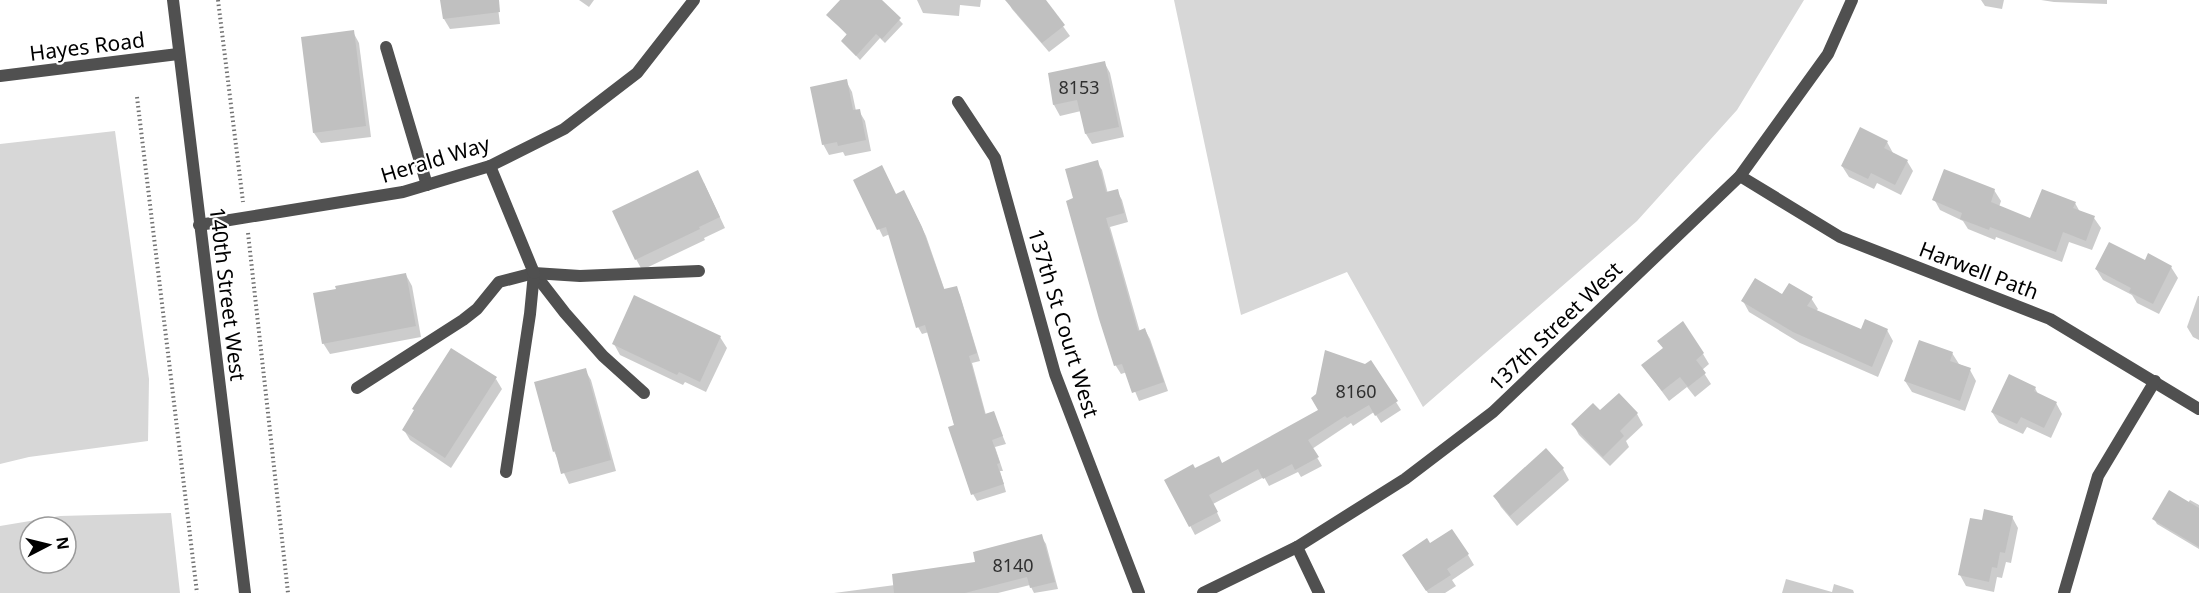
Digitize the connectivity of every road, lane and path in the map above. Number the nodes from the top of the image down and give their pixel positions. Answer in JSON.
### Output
{"nodes":[{"id":1,"x":173,"y":0,"type":"edge"},
{"id":2,"x":218,"y":0,"type":"edge"},
{"id":3,"x":694,"y":0,"type":"edge"},
{"id":4,"x":1852,"y":0,"type":"edge"},
{"id":5,"x":386,"y":47,"type":"dead end"},
{"id":6,"x":178,"y":54,"type":"junction"},
{"id":7,"x":0,"y":76,"type":"edge"},
{"id":8,"x":136,"y":97,"type":"dead end"},
{"id":9,"x":958,"y":102,"type":"dead end"},
{"id":10,"x":490,"y":166,"type":"junction"},
{"id":11,"x":1740,"y":176,"type":"junction"},
{"id":12,"x":427,"y":185,"type":"junction"},
{"id":13,"x":245,"y":218,"type":"junction"},
{"id":14,"x":199,"y":225,"type":"junction"},
{"id":15,"x":699,"y":271,"type":"dead end"},
{"id":16,"x":534,"y":273,"type":"junction"},
{"id":17,"x":2155,"y":381,"type":"junction"},
{"id":18,"x":357,"y":388,"type":"dead end"},
{"id":19,"x":644,"y":393,"type":"dead end"},
{"id":20,"x":2199,"y":409,"type":"edge"},
{"id":21,"x":506,"y":472,"type":"dead end"},
{"id":22,"x":1297,"y":548,"type":"junction"},
{"id":23,"x":197,"y":593,"type":"edge"},
{"id":24,"x":246,"y":593,"type":"edge"},
{"id":25,"x":288,"y":593,"type":"edge"},
{"id":26,"x":1139,"y":593,"type":"edge"},
{"id":27,"x":1203,"y":593,"type":"edge"},
{"id":28,"x":1319,"y":593,"type":"edge"},
{"id":29,"x":2064,"y":593,"type":"edge"}],
"edges":[{"from":1,"to":6,"type":"street","name":"140th Street West"},
{"from":2,"to":13,"type":"path"},
{"from":3,"to":10,"type":"street","name":"Herald Way"},
{"from":4,"to":11,"type":"street","name":"137th Street West"},
{"from":5,"to":12,"type":"street"},
{"from":6,"to":7,"type":"street","name":"Hayes Road"},
{"from":6,"to":14,"type":"street","name":"140th Street West"},
{"from":8,"to":23,"type":"path"},
{"from":9,"to":26,"type":"street","name":"137th St Court West"},
{"from":10,"to":12,"type":"street","name":"Herald Way"},
{"from":10,"to":16,"type":"street"},
{"from":11,"to":17,"type":"street","name":"Harwell Path"},
{"from":11,"to":22,"type":"street","name":"137th Street West"},
{"from":12,"to":13,"type":"street","name":"Herald Way"},
{"from":13,"to":14,"type":"street","name":"Herald Way"},
{"from":13,"to":25,"type":"path"},
{"from":14,"to":24,"type":"street","name":"140th Street West"},
{"from":15,"to":16,"type":"street"},
{"from":16,"to":18,"type":"street"},
{"from":16,"to":19,"type":"street"},
{"from":16,"to":21,"type":"street"},
{"from":17,"to":20,"type":"street","name":"Harwell Path"},
{"from":17,"to":29,"type":"street"},
{"from":22,"to":27,"type":"street","name":"137th Street West"},
{"from":22,"to":28,"type":"street"}]}
